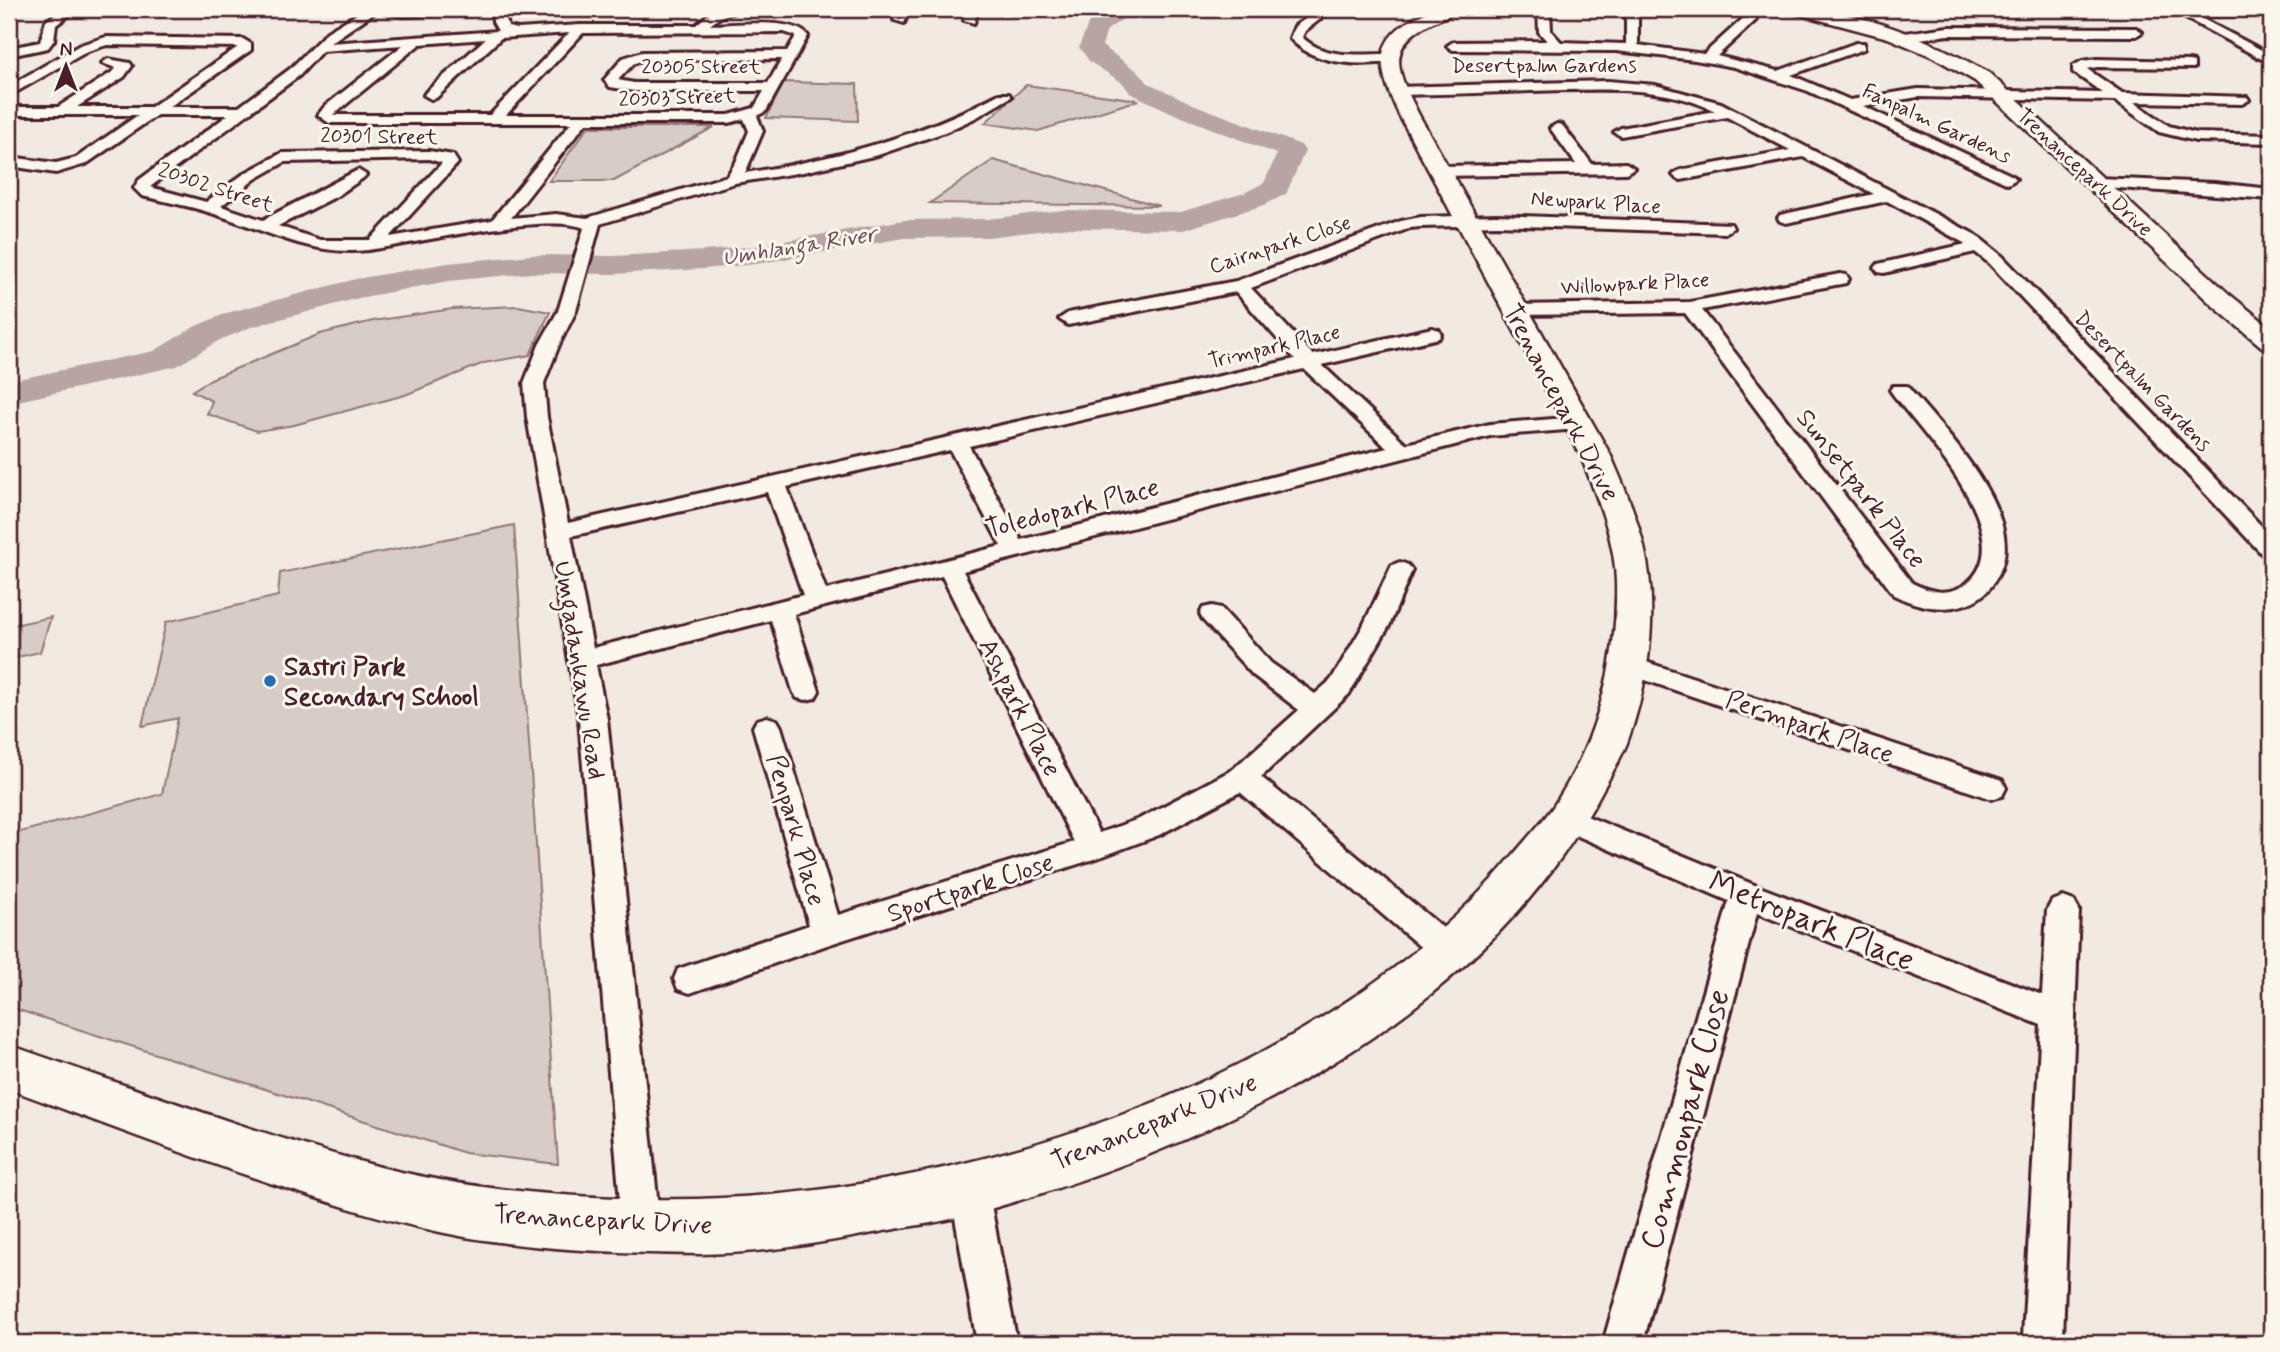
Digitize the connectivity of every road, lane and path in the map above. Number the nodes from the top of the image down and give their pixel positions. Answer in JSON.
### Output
{"nodes":[{"id":1,"x":71,"y":9,"type":"edge"},
{"id":2,"x":373,"y":9,"type":"edge"},
{"id":3,"x":384,"y":9,"type":"edge"},
{"id":4,"x":456,"y":9,"type":"edge"},
{"id":5,"x":497,"y":9,"type":"edge"},
{"id":6,"x":738,"y":9,"type":"edge"},
{"id":7,"x":1327,"y":9,"type":"edge"},
{"id":8,"x":1544,"y":9,"type":"edge"},
{"id":9,"x":1632,"y":9,"type":"edge"},
{"id":10,"x":1800,"y":9,"type":"edge"},
{"id":11,"x":2271,"y":10,"type":"edge"},
{"id":12,"x":2179,"y":11,"type":"edge"},
{"id":13,"x":1752,"y":17,"type":"dead end"},
{"id":14,"x":1451,"y":27,"type":"edge"},
{"id":15,"x":579,"y":29,"type":"junction"},
{"id":16,"x":698,"y":29,"type":"junction"},
{"id":17,"x":2136,"y":32,"type":"dead end"},
{"id":18,"x":520,"y":34,"type":"junction"},
{"id":19,"x":497,"y":35,"type":"junction"},
{"id":20,"x":1905,"y":37,"type":"junction"},
{"id":21,"x":417,"y":40,"type":"junction"},
{"id":22,"x":2236,"y":43,"type":"junction"},
{"id":23,"x":2271,"y":43,"type":"edge"},
{"id":24,"x":1556,"y":44,"type":"junction"},
{"id":25,"x":1632,"y":46,"type":"junction"},
{"id":26,"x":1860,"y":46,"type":"dead end"},
{"id":27,"x":317,"y":48,"type":"junction"},
{"id":28,"x":9,"y":52,"type":"edge"},
{"id":29,"x":792,"y":54,"type":"junction"},
{"id":30,"x":1708,"y":57,"type":"junction"},
{"id":31,"x":2271,"y":60,"type":"edge"},
{"id":32,"x":108,"y":63,"type":"dead end"},
{"id":33,"x":2189,"y":65,"type":"dead end"},
{"id":34,"x":1392,"y":75,"type":"junction"},
{"id":35,"x":1778,"y":75,"type":"junction"},
{"id":36,"x":773,"y":87,"type":"junction"},
{"id":37,"x":9,"y":92,"type":"edge"},
{"id":38,"x":431,"y":95,"type":"dead end"},
{"id":39,"x":2005,"y":96,"type":"junction"},
{"id":40,"x":1004,"y":97,"type":"dead end"},
{"id":41,"x":2118,"y":98,"type":"junction"},
{"id":42,"x":2242,"y":100,"type":"dead end"},
{"id":43,"x":1849,"y":104,"type":"junction"},
{"id":44,"x":9,"y":111,"type":"edge"},
{"id":45,"x":240,"y":111,"type":"junction"},
{"id":46,"x":59,"y":112,"type":"junction"},
{"id":47,"x":155,"y":112,"type":"junction"},
{"id":48,"x":1729,"y":113,"type":"junction"},
{"id":49,"x":750,"y":115,"type":"junction"},
{"id":50,"x":492,"y":121,"type":"junction"},
{"id":51,"x":580,"y":121,"type":"junction"},
{"id":52,"x":1557,"y":128,"type":"dead end"},
{"id":53,"x":1621,"y":132,"type":"dead end"},
{"id":54,"x":2271,"y":139,"type":"edge"},
{"id":55,"x":1804,"y":152,"type":"junction"},
{"id":56,"x":9,"y":162,"type":"edge"},
{"id":57,"x":1587,"y":168,"type":"junction"},
{"id":58,"x":1626,"y":168,"type":"dead end"},
{"id":59,"x":1439,"y":171,"type":"junction"},
{"id":60,"x":358,"y":175,"type":"dead end"},
{"id":61,"x":1681,"y":175,"type":"dead end"},
{"id":62,"x":733,"y":179,"type":"junction"},
{"id":63,"x":2008,"y":179,"type":"dead end"},
{"id":64,"x":2097,"y":183,"type":"junction"},
{"id":65,"x":2271,"y":194,"type":"edge"},
{"id":66,"x":1888,"y":196,"type":"junction"},
{"id":67,"x":209,"y":207,"type":"junction"},
{"id":68,"x":1786,"y":218,"type":"dead end"},
{"id":69,"x":1465,"y":219,"type":"junction"},
{"id":70,"x":590,"y":222,"type":"junction"},
{"id":71,"x":264,"y":226,"type":"junction"},
{"id":72,"x":496,"y":226,"type":"junction"},
{"id":73,"x":1725,"y":228,"type":"dead end"},
{"id":74,"x":375,"y":244,"type":"junction"},
{"id":75,"x":1979,"y":246,"type":"junction"},
{"id":76,"x":1884,"y":268,"type":"dead end"},
{"id":77,"x":1840,"y":279,"type":"dead end"},
{"id":78,"x":1240,"y":286,"type":"junction"},
{"id":79,"x":1690,"y":307,"type":"junction"},
{"id":80,"x":1514,"y":310,"type":"junction"},
{"id":81,"x":1068,"y":319,"type":"dead end"},
{"id":82,"x":1432,"y":334,"type":"dead end"},
{"id":83,"x":2271,"y":341,"type":"edge"},
{"id":84,"x":1308,"y":362,"type":"junction"},
{"id":85,"x":1899,"y":390,"type":"dead end"},
{"id":86,"x":1578,"y":423,"type":"junction"},
{"id":87,"x":956,"y":443,"type":"junction"},
{"id":88,"x":1402,"y":451,"type":"junction"},
{"id":89,"x":775,"y":483,"type":"junction"},
{"id":90,"x":559,"y":532,"type":"junction"},
{"id":91,"x":1015,"y":550,"type":"junction"},
{"id":92,"x":2271,"y":550,"type":"edge"},
{"id":93,"x":949,"y":567,"type":"junction"},
{"id":94,"x":1400,"y":569,"type":"dead end"},
{"id":95,"x":817,"y":600,"type":"junction"},
{"id":96,"x":780,"y":610,"type":"junction"},
{"id":97,"x":1212,"y":614,"type":"dead end"},
{"id":98,"x":582,"y":660,"type":"junction"},
{"id":99,"x":1628,"y":665,"type":"junction"},
{"id":100,"x":806,"y":691,"type":"dead end"},
{"id":101,"x":1315,"y":708,"type":"junction"},
{"id":102,"x":766,"y":727,"type":"dead end"},
{"id":103,"x":1242,"y":778,"type":"junction"},
{"id":104,"x":1992,"y":788,"type":"dead end"},
{"id":105,"x":1567,"y":818,"type":"junction"},
{"id":106,"x":1092,"y":848,"type":"junction"},
{"id":107,"x":1746,"y":895,"type":"junction"},
{"id":108,"x":2063,"y":910,"type":"dead end"},
{"id":109,"x":827,"y":932,"type":"junction"},
{"id":110,"x":1449,"y":952,"type":"junction"},
{"id":111,"x":690,"y":979,"type":"dead end"},
{"id":112,"x":2059,"y":1017,"type":"junction"},
{"id":113,"x":9,"y":1067,"type":"edge"},
{"id":114,"x":969,"y":1189,"type":"junction"},
{"id":115,"x":641,"y":1226,"type":"junction"},
{"id":116,"x":2043,"y":1336,"type":"dead end"},
{"id":117,"x":997,"y":1343,"type":"edge"},
{"id":118,"x":1623,"y":1343,"type":"edge"}],
"edges":[{"from":1,"to":28,"type":"street"},
{"from":2,"to":27,"type":"street"},
{"from":3,"to":4,"type":"street"},
{"from":5,"to":18,"type":"street"},
{"from":6,"to":16,"type":"street"},
{"from":7,"to":34,"type":"street","name":"Desertpalm Gardens"},
{"from":8,"to":24,"type":"street"},
{"from":9,"to":25,"type":"street"},
{"from":10,"to":20,"type":"street","name":"Trenancepark Drive"},
{"from":11,"to":12,"type":"street"},
{"from":12,"to":22,"type":"street"},
{"from":13,"to":30,"type":"street"},
{"from":14,"to":24,"type":"street","name":"Fanpalm Gardens"},
{"from":14,"to":34,"type":"street"},
{"from":15,"to":16,"type":"street"},
{"from":15,"to":18,"type":"street"},
{"from":15,"to":50,"type":"street"},
{"from":16,"to":29,"type":"street"},
{"from":17,"to":20,"type":"street"},
{"from":18,"to":19,"type":"street"},
{"from":19,"to":21,"type":"street"},
{"from":19,"to":38,"type":"street"},
{"from":20,"to":39,"type":"street","name":"Trenancepark Drive"},
{"from":21,"to":27,"type":"street"},
{"from":21,"to":50,"type":"street","name":"20303 Street"},
{"from":22,"to":23,"type":"street"},
{"from":22,"to":31,"type":"street"},
{"from":24,"to":25,"type":"street","name":"Fanpalm Gardens"},
{"from":25,"to":30,"type":"street","name":"Fanpalm Gardens"},
{"from":26,"to":35,"type":"street","name":"Fanpalm Gardens"},
{"from":27,"to":45,"type":"street","name":"20302 Street"},
{"from":29,"to":36,"type":"street","name":"20303 Street"},
{"from":29,"to":36,"type":"street","name":"20305 Street"},
{"from":30,"to":35,"type":"street","name":"Fanpalm Gardens"},
{"from":32,"to":46,"type":"street"},
{"from":33,"to":41,"type":"street"},
{"from":34,"to":48,"type":"street","name":"Desertpalm Gardens"},
{"from":34,"to":59,"type":"street","name":"Trenancepark Drive"},
{"from":35,"to":43,"type":"street","name":"Fanpalm Gardens"},
{"from":36,"to":49,"type":"street","name":"20303 Street"},
{"from":37,"to":47,"type":"street"},
{"from":39,"to":41,"type":"street","name":"Fanpalm Gardens"},
{"from":39,"to":43,"type":"street","name":"Fanpalm Gardens"},
{"from":39,"to":64,"type":"street","name":"Trenancepark Drive"},
{"from":40,"to":62,"type":"street"},
{"from":41,"to":42,"type":"street","name":"Fanpalm Gardens"},
{"from":41,"to":54,"type":"street"},
{"from":43,"to":63,"type":"street","name":"Fanpalm Gardens"},
{"from":44,"to":46,"type":"street"},
{"from":45,"to":47,"type":"street"},
{"from":45,"to":67,"type":"street","name":"20302 Street"},
{"from":46,"to":47,"type":"street"},
{"from":47,"to":56,"type":"street"},
{"from":48,"to":53,"type":"street"},
{"from":48,"to":55,"type":"street","name":"Desertpalm Gardens"},
{"from":49,"to":51,"type":"street","name":"20303 Street"},
{"from":49,"to":62,"type":"street"},
{"from":50,"to":51,"type":"street","name":"20303 Street"},
{"from":51,"to":72,"type":"street"},
{"from":52,"to":57,"type":"street"},
{"from":55,"to":61,"type":"street"},
{"from":55,"to":66,"type":"street","name":"Desertpalm Gardens"},
{"from":57,"to":58,"type":"street"},
{"from":57,"to":59,"type":"street"},
{"from":59,"to":69,"type":"street","name":"Trenancepark Drive"},
{"from":60,"to":71,"type":"street"},
{"from":62,"to":70,"type":"street"},
{"from":64,"to":65,"type":"street"},
{"from":64,"to":83,"type":"street","name":"Trenancepark Drive"},
{"from":66,"to":68,"type":"street"},
{"from":66,"to":75,"type":"street","name":"Desertpalm Gardens"},
{"from":67,"to":71,"type":"street","name":"20302 Street"},
{"from":67,"to":74,"type":"street","name":"20301 Street"},
{"from":69,"to":73,"type":"street","name":"Newpark Place"},
{"from":69,"to":78,"type":"street","name":"Cairnpark Close"},
{"from":69,"to":80,"type":"street","name":"Trenancepark Drive"},
{"from":70,"to":72,"type":"street"},
{"from":70,"to":90,"type":"street","name":"Umgadankawu Road"},
{"from":71,"to":74,"type":"street","name":"20302 Street"},
{"from":72,"to":74,"type":"street","name":"20302 Street"},
{"from":75,"to":76,"type":"street"},
{"from":75,"to":92,"type":"street","name":"Desertpalm Gardens"},
{"from":77,"to":79,"type":"street","name":"Willowpark Place"},
{"from":78,"to":81,"type":"street","name":"Cairnpark Close"},
{"from":78,"to":84,"type":"street"},
{"from":79,"to":80,"type":"street","name":"Willowpark Place"},
{"from":79,"to":85,"type":"street","name":"Sunsetpark Place"},
{"from":80,"to":86,"type":"street","name":"Trenancepark Drive"},
{"from":82,"to":84,"type":"street","name":"Trimpark Place"},
{"from":84,"to":87,"type":"street","name":"Trimpark Place"},
{"from":84,"to":88,"type":"street"},
{"from":86,"to":88,"type":"street","name":"Toledopark Place"},
{"from":86,"to":99,"type":"street","name":"Trenancepark Drive"},
{"from":87,"to":89,"type":"street","name":"Trimpark Place"},
{"from":87,"to":91,"type":"street"},
{"from":88,"to":91,"type":"street","name":"Toledopark Place"},
{"from":89,"to":90,"type":"street","name":"Trimpark Place"},
{"from":89,"to":95,"type":"street"},
{"from":90,"to":98,"type":"street","name":"Umgadankawu Road"},
{"from":91,"to":93,"type":"street","name":"Toledopark Place"},
{"from":93,"to":95,"type":"street","name":"Toledopark Place"},
{"from":93,"to":106,"type":"street","name":"Ashpark Place"},
{"from":94,"to":101,"type":"street","name":"Sportpark Close"},
{"from":95,"to":96,"type":"street","name":"Toledopark Place"},
{"from":96,"to":98,"type":"street","name":"Toledopark Place"},
{"from":96,"to":100,"type":"street"},
{"from":97,"to":101,"type":"street"},
{"from":98,"to":115,"type":"street","name":"Umgadankawu Road"},
{"from":99,"to":104,"type":"street","name":"Permpark Place"},
{"from":99,"to":105,"type":"street","name":"Trenancepark Drive"},
{"from":101,"to":103,"type":"street","name":"Sportpark Close"},
{"from":102,"to":109,"type":"street","name":"Penpark Place"},
{"from":103,"to":106,"type":"street","name":"Sportpark Close"},
{"from":103,"to":110,"type":"street"},
{"from":105,"to":107,"type":"street","name":"Metropark Place"},
{"from":105,"to":110,"type":"street","name":"Trenancepark Drive"},
{"from":106,"to":109,"type":"street","name":"Sportpark Close"},
{"from":107,"to":112,"type":"street","name":"Metropark Place"},
{"from":107,"to":118,"type":"street","name":"Commonpark Close"},
{"from":108,"to":112,"type":"street"},
{"from":109,"to":111,"type":"street","name":"Sportpark Close"},
{"from":110,"to":114,"type":"street","name":"Trenancepark Drive"},
{"from":112,"to":116,"type":"street"},
{"from":113,"to":115,"type":"street","name":"Trenancepark Drive"},
{"from":114,"to":115,"type":"street","name":"Trenancepark Drive"},
{"from":114,"to":117,"type":"street"}]}
